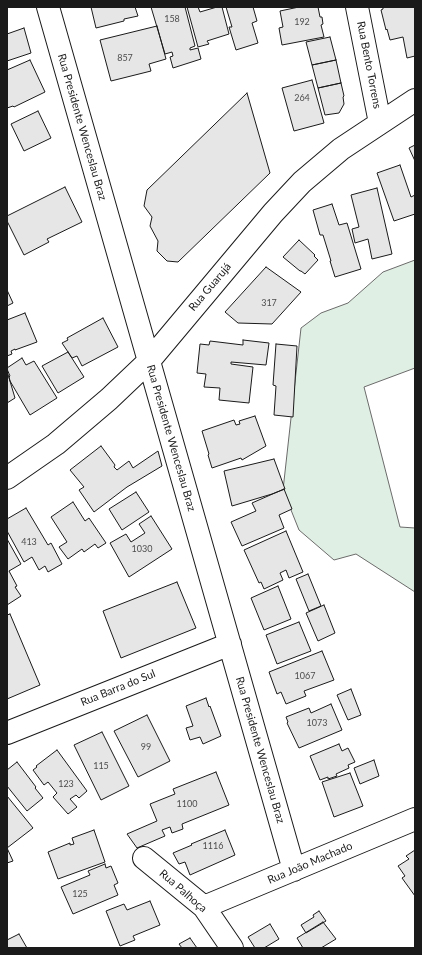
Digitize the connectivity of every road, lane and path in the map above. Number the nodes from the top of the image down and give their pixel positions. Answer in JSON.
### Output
{"nodes":[{"id":1,"x":48,"y":7,"type":"edge"},
{"id":2,"x":358,"y":7,"type":"edge"},
{"id":3,"x":415,"y":100,"type":"edge"},
{"id":4,"x":380,"y":123,"type":"junction"},
{"id":5,"x":149,"y":361,"type":"junction"},
{"id":6,"x":7,"y":478,"type":"edge"},
{"id":7,"x":230,"y":644,"type":"junction"},
{"id":8,"x":7,"y":733,"type":"edge"},
{"id":9,"x":415,"y":818,"type":"edge"},
{"id":10,"x":144,"y":858,"type":"dead end"},
{"id":11,"x":294,"y":870,"type":"junction"},
{"id":12,"x":204,"y":907,"type":"junction"},
{"id":13,"x":232,"y":948,"type":"edge"}],
"edges":[{"from":1,"to":5,"type":"street","name":"Rua Presidente Wenceslau Braz"},
{"from":2,"to":4,"type":"street","name":"Rua Bento Torrens"},
{"from":3,"to":4,"type":"street","name":"Rua Guarujá"},
{"from":4,"to":5,"type":"street","name":"Rua Guarujá"},
{"from":5,"to":6,"type":"street","name":"Rua Guarujá"},
{"from":5,"to":7,"type":"street","name":"Rua Presidente Wenceslau Braz"},
{"from":7,"to":8,"type":"street","name":"Rua Barra do Sul"},
{"from":7,"to":11,"type":"street","name":"Rua Presidente Wenceslau Braz"},
{"from":9,"to":11,"type":"street","name":"Rua João Machado"},
{"from":10,"to":12,"type":"street","name":"Rua Palhoça"},
{"from":11,"to":12,"type":"street","name":"Rua João Machado"},
{"from":12,"to":13,"type":"street","name":"Rua Palhoça"}]}
